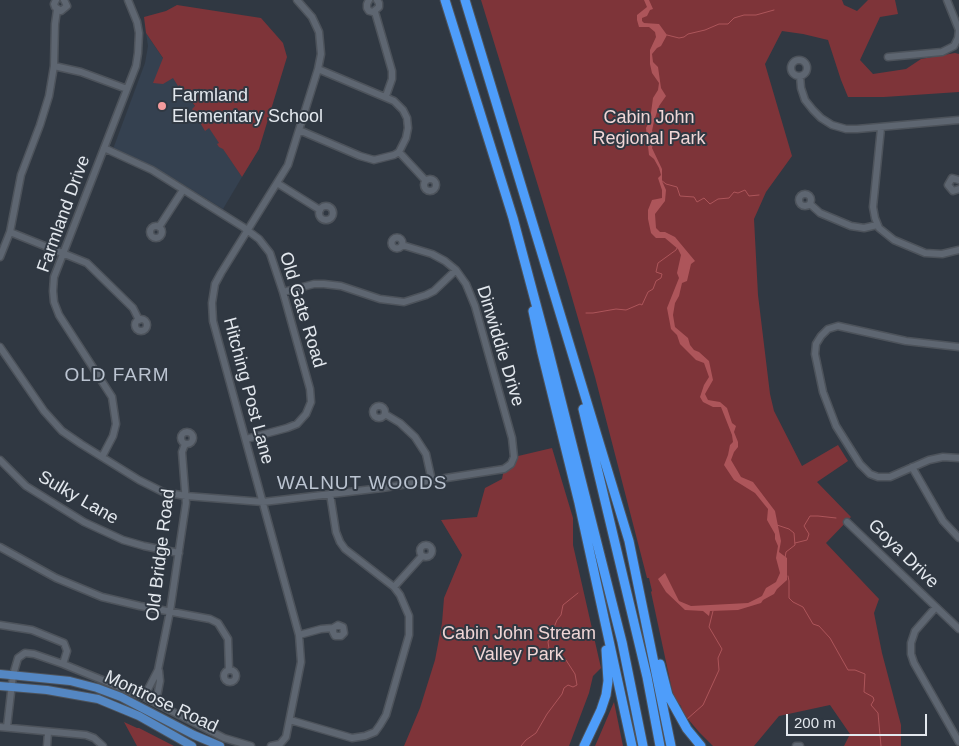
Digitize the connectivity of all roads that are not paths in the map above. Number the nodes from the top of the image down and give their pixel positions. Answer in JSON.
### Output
{"nodes":[{"id":1,"x":56,"y":0,"type":"edge"},
{"id":2,"x":64,"y":0,"type":"edge"},
{"id":3,"x":128,"y":0,"type":"edge"},
{"id":4,"x":297,"y":0,"type":"edge"},
{"id":5,"x":369,"y":0,"type":"edge"},
{"id":6,"x":377,"y":0,"type":"edge"},
{"id":7,"x":445,"y":0,"type":"edge"},
{"id":8,"x":465,"y":0,"type":"edge"},
{"id":9,"x":947,"y":0,"type":"edge"},
{"id":10,"x":57,"y":10,"type":"junction"},
{"id":11,"x":375,"y":12,"type":"junction"},
{"id":12,"x":888,"y":57,"type":"dead end"},
{"id":13,"x":54,"y":66,"type":"junction"},
{"id":14,"x":318,"y":69,"type":"junction"},
{"id":15,"x":800,"y":76,"type":"dead end"},
{"id":16,"x":127,"y":89,"type":"junction"},
{"id":17,"x":386,"y":96,"type":"junction"},
{"id":18,"x":959,"y":120,"type":"edge"},
{"id":19,"x":880,"y":128,"type":"junction"},
{"id":20,"x":300,"y":130,"type":"junction"},
{"id":21,"x":104,"y":148,"type":"junction"},
{"id":22,"x":399,"y":152,"type":"junction"},
{"id":23,"x":959,"y":180,"type":"edge"},
{"id":24,"x":426,"y":181,"type":"dead end"},
{"id":25,"x":277,"y":183,"type":"junction"},
{"id":26,"x":959,"y":189,"type":"edge"},
{"id":27,"x":183,"y":190,"type":"junction"},
{"id":28,"x":810,"y":204,"type":"dead end"},
{"id":29,"x":320,"y":210,"type":"dead end"},
{"id":30,"x":513,"y":218,"type":"junction"},
{"id":31,"x":878,"y":225,"type":"junction"},
{"id":32,"x":159,"y":227,"type":"dead end"},
{"id":33,"x":247,"y":230,"type":"junction"},
{"id":34,"x":10,"y":232,"type":"junction"},
{"id":35,"x":402,"y":245,"type":"dead end"},
{"id":36,"x":959,"y":250,"type":"edge"},
{"id":37,"x":64,"y":252,"type":"junction"},
{"id":38,"x":0,"y":257,"type":"edge"},
{"id":39,"x":456,"y":270,"type":"junction"},
{"id":40,"x":283,"y":292,"type":"junction"},
{"id":41,"x":139,"y":320,"type":"dead end"},
{"id":42,"x":562,"y":322,"type":"junction"},
{"id":43,"x":0,"y":347,"type":"edge"},
{"id":44,"x":959,"y":347,"type":"edge"},
{"id":45,"x":385,"y":414,"type":"dead end"},
{"id":46,"x":246,"y":439,"type":"junction"},
{"id":47,"x":185,"y":444,"type":"dead end"},
{"id":48,"x":102,"y":457,"type":"junction"},
{"id":49,"x":959,"y":458,"type":"edge"},
{"id":50,"x":0,"y":460,"type":"edge"},
{"id":51,"x":912,"y":468,"type":"junction"},
{"id":52,"x":432,"y":481,"type":"junction"},
{"id":53,"x":330,"y":494,"type":"junction"},
{"id":54,"x":186,"y":496,"type":"junction"},
{"id":55,"x":262,"y":502,"type":"junction"},
{"id":56,"x":847,"y":522,"type":"dead end"},
{"id":57,"x":959,"y":538,"type":"edge"},
{"id":58,"x":0,"y":547,"type":"edge"},
{"id":59,"x":179,"y":552,"type":"junction"},
{"id":60,"x":422,"y":556,"type":"dead end"},
{"id":61,"x":394,"y":586,"type":"junction"},
{"id":62,"x":936,"y":607,"type":"junction"},
{"id":63,"x":644,"y":609,"type":"junction"},
{"id":64,"x":170,"y":611,"type":"junction"},
{"id":65,"x":604,"y":620,"type":"junction"},
{"id":66,"x":0,"y":625,"type":"edge"},
{"id":67,"x":333,"y":628,"type":"dead end"},
{"id":68,"x":959,"y":630,"type":"edge"},
{"id":69,"x":299,"y":635,"type":"junction"},
{"id":70,"x":63,"y":664,"type":"junction"},
{"id":71,"x":158,"y":670,"type":"junction"},
{"id":72,"x":229,"y":670,"type":"dead end"},
{"id":73,"x":0,"y":674,"type":"edge"},
{"id":74,"x":13,"y":675,"type":"junction"},
{"id":75,"x":0,"y":686,"type":"edge"},
{"id":76,"x":11,"y":686,"type":"junction"},
{"id":77,"x":144,"y":696,"type":"junction"},
{"id":78,"x":156,"y":702,"type":"junction"},
{"id":79,"x":290,"y":720,"type":"junction"},
{"id":80,"x":4,"y":727,"type":"edge"},
{"id":81,"x":48,"y":732,"type":"junction"},
{"id":82,"x":959,"y":742,"type":"edge"},
{"id":83,"x":47,"y":746,"type":"edge"},
{"id":84,"x":103,"y":746,"type":"edge"},
{"id":85,"x":192,"y":746,"type":"edge"},
{"id":86,"x":220,"y":746,"type":"edge"},
{"id":87,"x":250,"y":746,"type":"edge"},
{"id":88,"x":271,"y":746,"type":"edge"},
{"id":89,"x":584,"y":746,"type":"edge"},
{"id":90,"x":632,"y":746,"type":"edge"},
{"id":91,"x":643,"y":746,"type":"edge"},
{"id":92,"x":660,"y":746,"type":"edge"},
{"id":93,"x":671,"y":746,"type":"edge"},
{"id":94,"x":701,"y":746,"type":"edge"},
{"id":95,"x":796,"y":746,"type":"edge"},
{"id":96,"x":800,"y":746,"type":"edge"}],
"edges":[{"from":1,"to":10,"type":"street"},
{"from":2,"to":10,"type":"street"},
{"from":3,"to":16,"type":"street","name":"Farmland Drive"},
{"from":4,"to":14,"type":"street","name":"Hitching Post Lane"},
{"from":5,"to":11,"type":"street"},
{"from":6,"to":11,"type":"street"},
{"from":7,"to":30,"type":"highway"},
{"from":8,"to":42,"type":"highway"},
{"from":9,"to":12,"type":"street"},
{"from":10,"to":13,"type":"street"},
{"from":11,"to":17,"type":"street"},
{"from":13,"to":16,"type":"street"},
{"from":13,"to":34,"type":"street"},
{"from":14,"to":17,"type":"street"},
{"from":14,"to":20,"type":"street","name":"Hitching Post Lane"},
{"from":15,"to":19,"type":"street"},
{"from":16,"to":21,"type":"street","name":"Farmland Drive"},
{"from":17,"to":22,"type":"street"},
{"from":18,"to":19,"type":"street"},
{"from":19,"to":31,"type":"street"},
{"from":20,"to":22,"type":"street"},
{"from":20,"to":25,"type":"street","name":"Hitching Post Lane"},
{"from":21,"to":27,"type":"street","name":"Old Gate Road"},
{"from":21,"to":37,"type":"street","name":"Farmland Drive"},
{"from":22,"to":24,"type":"street"},
{"from":23,"to":26,"type":"street"},
{"from":25,"to":29,"type":"street"},
{"from":25,"to":33,"type":"street","name":"Hitching Post Lane"},
{"from":27,"to":32,"type":"street"},
{"from":27,"to":33,"type":"street","name":"Old Gate Road"},
{"from":28,"to":31,"type":"street"},
{"from":30,"to":65,"type":"highway"},
{"from":30,"to":91,"type":"highway"},
{"from":31,"to":36,"type":"street"},
{"from":33,"to":40,"type":"street","name":"Old Gate Road"},
{"from":33,"to":46,"type":"street","name":"Hitching Post Lane"},
{"from":34,"to":37,"type":"street"},
{"from":34,"to":38,"type":"street"},
{"from":35,"to":39,"type":"street","name":"Dinwiddie Drive"},
{"from":37,"to":41,"type":"street"},
{"from":37,"to":48,"type":"street","name":"Farmland Drive"},
{"from":39,"to":40,"type":"street"},
{"from":39,"to":52,"type":"street","name":"Dinwiddie Drive"},
{"from":40,"to":46,"type":"street","name":"Old Gate Road"},
{"from":42,"to":63,"type":"highway"},
{"from":42,"to":92,"type":"highway"},
{"from":43,"to":48,"type":"street"},
{"from":44,"to":51,"type":"street"},
{"from":45,"to":52,"type":"street"},
{"from":46,"to":55,"type":"street","name":"Hitching Post Lane"},
{"from":47,"to":54,"type":"street","name":"Old Bridge Road"},
{"from":48,"to":54,"type":"street"},
{"from":49,"to":51,"type":"street"},
{"from":50,"to":59,"type":"street","name":"Sulky Lane"},
{"from":51,"to":57,"type":"street"},
{"from":52,"to":53,"type":"street"},
{"from":53,"to":55,"type":"street"},
{"from":53,"to":61,"type":"street"},
{"from":54,"to":55,"type":"street"},
{"from":54,"to":59,"type":"street","name":"Old Bridge Road"},
{"from":55,"to":69,"type":"street","name":"Hitching Post Lane"},
{"from":56,"to":62,"type":"street","name":"Goya Drive"},
{"from":58,"to":64,"type":"street"},
{"from":59,"to":64,"type":"street","name":"Old Bridge Road"},
{"from":60,"to":61,"type":"street"},
{"from":61,"to":79,"type":"street"},
{"from":62,"to":68,"type":"street","name":"Goya Drive"},
{"from":62,"to":82,"type":"street"},
{"from":63,"to":93,"type":"highway"},
{"from":63,"to":94,"type":"highway"},
{"from":64,"to":71,"type":"street","name":"Old Bridge Road"},
{"from":64,"to":72,"type":"street"},
{"from":65,"to":89,"type":"highway"},
{"from":65,"to":90,"type":"highway"},
{"from":66,"to":70,"type":"street"},
{"from":67,"to":69,"type":"street"},
{"from":69,"to":79,"type":"street","name":"Hitching Post Lane"},
{"from":70,"to":74,"type":"street"},
{"from":70,"to":77,"type":"street"},
{"from":71,"to":77,"type":"street","name":"Old Bridge Road"},
{"from":71,"to":78,"type":"street","name":"Old Bridge Road"},
{"from":73,"to":74,"type":"main road","name":"Montrose Road"},
{"from":74,"to":76,"type":"street"},
{"from":74,"to":86,"type":"main road","name":"Montrose Road"},
{"from":75,"to":76,"type":"main road","name":"Montrose Road"},
{"from":76,"to":80,"type":"street"},
{"from":76,"to":85,"type":"main road","name":"Montrose Road"},
{"from":77,"to":78,"type":"street"},
{"from":78,"to":87,"type":"street"},
{"from":79,"to":88,"type":"street","name":"Hitching Post Lane"},
{"from":80,"to":81,"type":"street"},
{"from":81,"to":83,"type":"street"},
{"from":81,"to":84,"type":"street"},
{"from":95,"to":96,"type":"street"}]}
